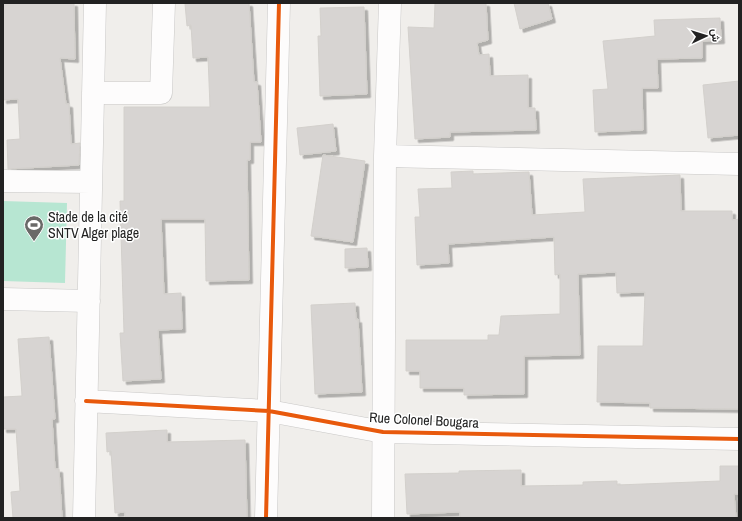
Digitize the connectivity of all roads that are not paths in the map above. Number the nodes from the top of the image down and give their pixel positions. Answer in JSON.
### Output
{"nodes":[{"id":1,"x":95,"y":3,"type":"edge"},
{"id":2,"x":164,"y":3,"type":"edge"},
{"id":3,"x":279,"y":3,"type":"edge"},
{"id":4,"x":390,"y":3,"type":"edge"},
{"id":5,"x":93,"y":93,"type":"junction"},
{"id":6,"x":385,"y":156,"type":"junction"},
{"id":7,"x":739,"y":164,"type":"edge"},
{"id":8,"x":3,"y":181,"type":"edge"},
{"id":9,"x":91,"y":182,"type":"junction"},
{"id":10,"x":3,"y":299,"type":"edge"},
{"id":11,"x":89,"y":301,"type":"junction"},
{"id":12,"x":86,"y":401,"type":"junction"},
{"id":13,"x":269,"y":410,"type":"junction"},
{"id":14,"x":384,"y":432,"type":"junction"},
{"id":15,"x":739,"y":439,"type":"edge"},
{"id":16,"x":84,"y":518,"type":"edge"},
{"id":17,"x":266,"y":518,"type":"edge"},
{"id":18,"x":383,"y":518,"type":"edge"}],
"edges":[{"from":1,"to":5,"type":"street"},
{"from":2,"to":5,"type":"street"},
{"from":3,"to":13,"type":"street"},
{"from":4,"to":6,"type":"street"},
{"from":5,"to":9,"type":"street"},
{"from":6,"to":7,"type":"street"},
{"from":6,"to":14,"type":"street"},
{"from":8,"to":9,"type":"street"},
{"from":9,"to":11,"type":"street"},
{"from":10,"to":11,"type":"street"},
{"from":11,"to":12,"type":"street"},
{"from":12,"to":13,"type":"street","name":"Rue Colonel Bougara"},
{"from":12,"to":16,"type":"street"},
{"from":13,"to":14,"type":"street","name":"Rue Colonel Bougara"},
{"from":13,"to":17,"type":"street"},
{"from":14,"to":15,"type":"street","name":"Rue Colonel Bougara"},
{"from":14,"to":18,"type":"street"}]}
